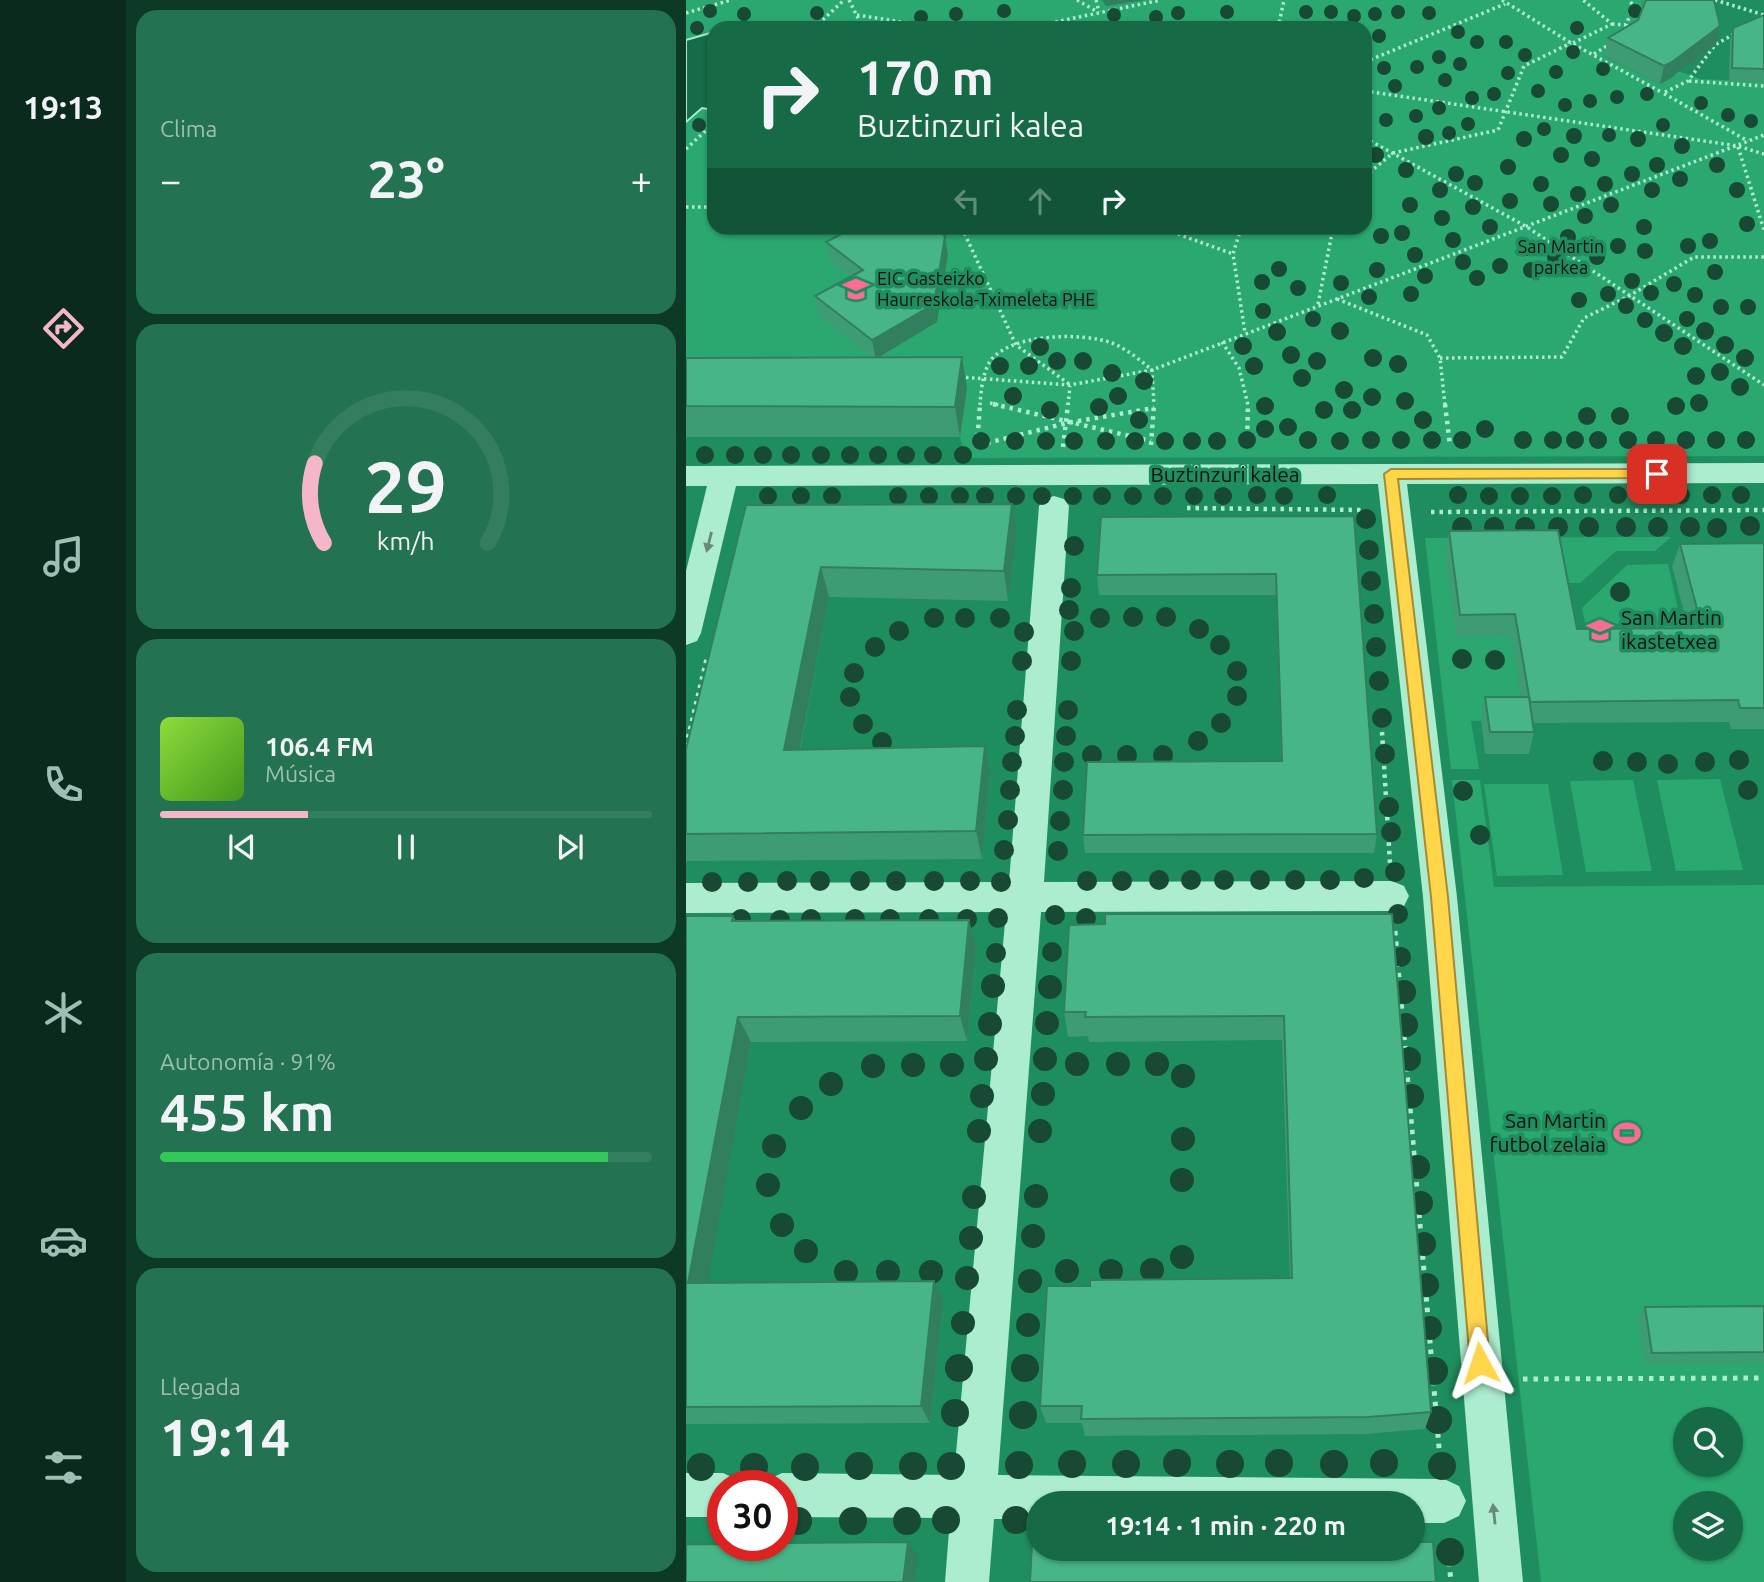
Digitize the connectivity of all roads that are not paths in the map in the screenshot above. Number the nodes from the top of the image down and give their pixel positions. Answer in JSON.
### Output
{"nodes":[{"id":1,"x":1391,"y":474,"type":"junction"},
{"id":2,"x":1764,"y":474,"type":"edge"},
{"id":3,"x":686,"y":475,"type":"edge"},
{"id":4,"x":724,"y":476,"type":"junction"},
{"id":5,"x":1054,"y":506,"type":"dead end"},
{"id":6,"x":686,"y":633,"type":"edge"},
{"id":7,"x":1392,"y":896,"type":"road end"},
{"id":8,"x":686,"y":898,"type":"edge"},
{"id":9,"x":1025,"y":899,"type":"junction"},
{"id":10,"x":686,"y":1495,"type":"edge"},
{"id":11,"x":707,"y":1495,"type":"edge"},
{"id":12,"x":798,"y":1495,"type":"edge"},
{"id":13,"x":975,"y":1496,"type":"junction"},
{"id":14,"x":1444,"y":1501,"type":"road end"},
{"id":15,"x":967,"y":1582,"type":"edge"},
{"id":16,"x":1500,"y":1582,"type":"edge"}],
"edges":[{"from":1,"to":2,"type":"street","name":"Buztinzuri kalea"},
{"from":1,"to":4,"type":"street","name":"Buztinzuri kalea"},
{"from":16,"to":1,"type":"street","one_way":true},
{"from":3,"to":4,"type":"street","name":"Buztinzuri kalea"},
{"from":4,"to":6,"type":"street","one_way":true},
{"from":5,"to":9,"type":"street"},
{"from":7,"to":9,"type":"street"},
{"from":8,"to":9,"type":"street"},
{"from":9,"to":13,"type":"street"},
{"from":10,"to":11,"type":"street"},
{"from":12,"to":13,"type":"street"},
{"from":13,"to":14,"type":"street"},
{"from":13,"to":15,"type":"street"}]}
